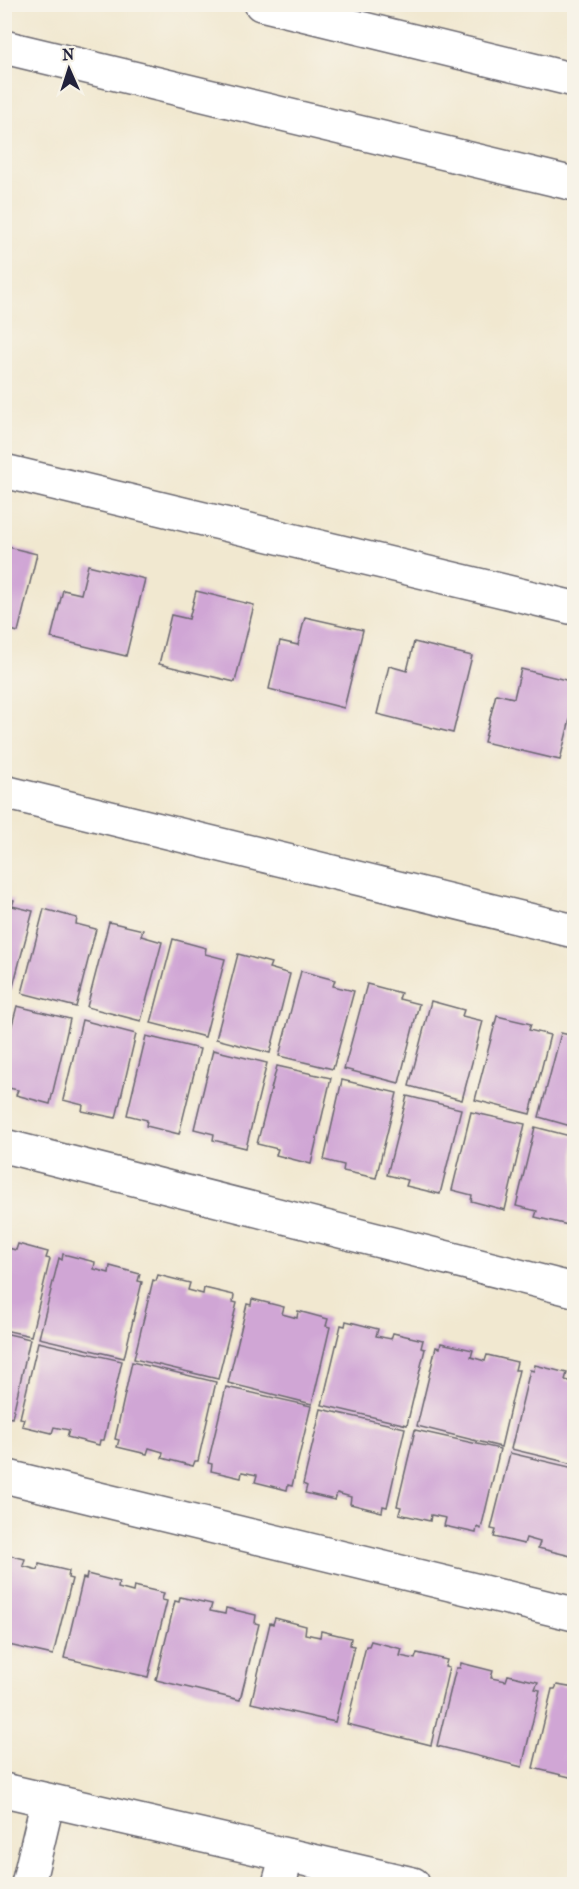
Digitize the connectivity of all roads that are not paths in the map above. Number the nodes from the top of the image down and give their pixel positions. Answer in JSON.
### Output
{"nodes":[{"id":1,"x":261,"y":4,"type":"edge"},
{"id":2,"x":4,"y":47,"type":"edge"},
{"id":3,"x":574,"y":80,"type":"edge"},
{"id":4,"x":574,"y":184,"type":"edge"},
{"id":5,"x":4,"y":471,"type":"edge"},
{"id":6,"x":574,"y":608,"type":"edge"},
{"id":7,"x":4,"y":792,"type":"edge"},
{"id":8,"x":574,"y":931,"type":"edge"},
{"id":9,"x":4,"y":1146,"type":"edge"},
{"id":10,"x":574,"y":1290,"type":"edge"},
{"id":11,"x":4,"y":1476,"type":"edge"},
{"id":12,"x":574,"y":1614,"type":"edge"},
{"id":13,"x":4,"y":1790,"type":"edge"},
{"id":14,"x":48,"y":1800,"type":"junction"},
{"id":15,"x":283,"y":1870,"type":"edge"},
{"id":16,"x":28,"y":1884,"type":"edge"},
{"id":17,"x":413,"y":1884,"type":"edge"}],
"edges":[{"from":1,"to":3,"type":"street"},
{"from":2,"to":4,"type":"street"},
{"from":5,"to":6,"type":"street"},
{"from":7,"to":8,"type":"street"},
{"from":9,"to":10,"type":"street"},
{"from":11,"to":12,"type":"street"},
{"from":13,"to":14,"type":"street"},
{"from":14,"to":15,"type":"street"},
{"from":14,"to":16,"type":"street"},
{"from":15,"to":17,"type":"street"}]}
